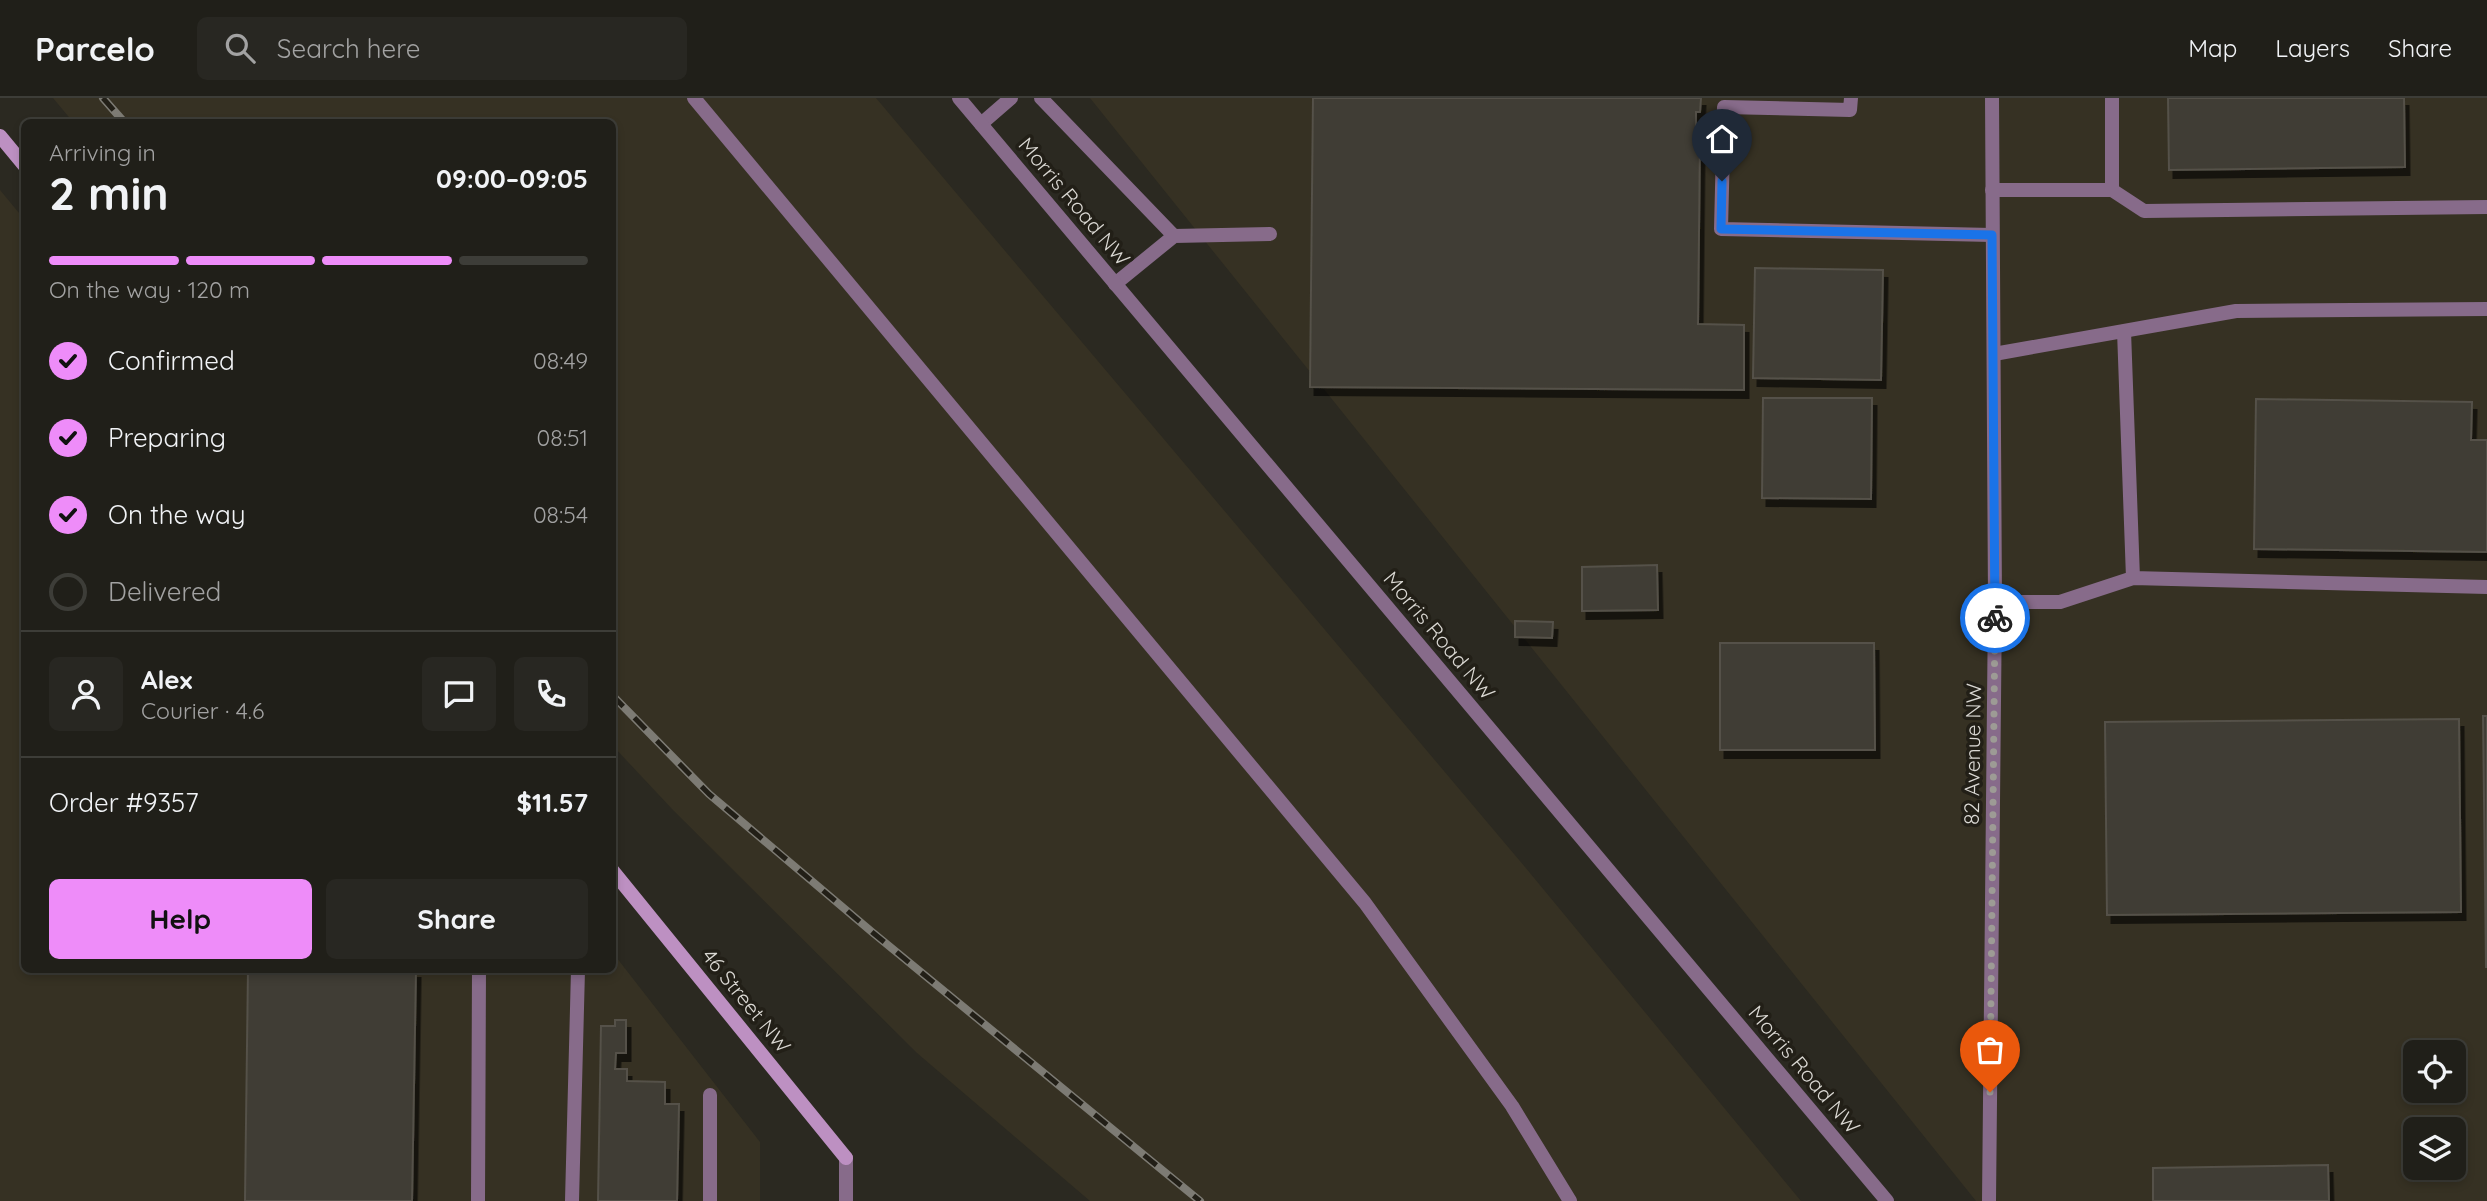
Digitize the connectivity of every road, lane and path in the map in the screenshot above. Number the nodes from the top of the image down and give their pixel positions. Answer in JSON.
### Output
{"nodes":[{"id":1,"x":694,"y":98,"type":"edge"},
{"id":2,"x":959,"y":98,"type":"edge"},
{"id":3,"x":1011,"y":98,"type":"edge"},
{"id":4,"x":1041,"y":98,"type":"edge"},
{"id":5,"x":1851,"y":98,"type":"edge"},
{"id":6,"x":1992,"y":98,"type":"edge"},
{"id":7,"x":2112,"y":98,"type":"edge"},
{"id":8,"x":981,"y":124,"type":"junction"},
{"id":9,"x":0,"y":136,"type":"edge"},
{"id":10,"x":21,"y":161,"type":"edge"},
{"id":11,"x":1992,"y":190,"type":"junction"},
{"id":12,"x":2112,"y":190,"type":"junction"},
{"id":13,"x":2487,"y":206,"type":"edge"},
{"id":14,"x":1270,"y":234,"type":"dead end"},
{"id":15,"x":1992,"y":235,"type":"junction"},
{"id":16,"x":1174,"y":236,"type":"junction"},
{"id":17,"x":1115,"y":284,"type":"junction"},
{"id":18,"x":2487,"y":309,"type":"edge"},
{"id":19,"x":2124,"y":331,"type":"junction"},
{"id":20,"x":1994,"y":354,"type":"junction"},
{"id":21,"x":2133,"y":578,"type":"junction"},
{"id":22,"x":2487,"y":587,"type":"edge"},
{"id":23,"x":1995,"y":603,"type":"junction"},
{"id":24,"x":616,"y":875,"type":"edge"},
{"id":25,"x":479,"y":973,"type":"edge"},
{"id":26,"x":578,"y":973,"type":"edge"},
{"id":27,"x":710,"y":1095,"type":"dead end"},
{"id":28,"x":478,"y":1201,"type":"edge"},
{"id":29,"x":572,"y":1201,"type":"edge"},
{"id":30,"x":710,"y":1201,"type":"edge"},
{"id":31,"x":846,"y":1201,"type":"edge"},
{"id":32,"x":1570,"y":1201,"type":"edge"},
{"id":33,"x":1887,"y":1201,"type":"edge"},
{"id":34,"x":1989,"y":1201,"type":"edge"}],
"edges":[{"from":1,"to":32,"type":"street"},
{"from":2,"to":8,"type":"street","name":"Morris Road NW"},
{"from":3,"to":8,"type":"street"},
{"from":4,"to":16,"type":"street"},
{"from":5,"to":15,"type":"street"},
{"from":6,"to":11,"type":"street","name":"82 Avenue NW"},
{"from":7,"to":12,"type":"street"},
{"from":8,"to":17,"type":"street","name":"Morris Road NW"},
{"from":9,"to":10,"type":"street"},
{"from":11,"to":12,"type":"street"},
{"from":11,"to":15,"type":"street","name":"82 Avenue NW"},
{"from":12,"to":13,"type":"street"},
{"from":14,"to":16,"type":"street"},
{"from":15,"to":20,"type":"street","name":"82 Avenue NW"},
{"from":16,"to":17,"type":"street"},
{"from":17,"to":33,"type":"street","name":"Morris Road NW"},
{"from":18,"to":19,"type":"street"},
{"from":19,"to":20,"type":"street"},
{"from":19,"to":21,"type":"street"},
{"from":20,"to":23,"type":"street","name":"82 Avenue NW"},
{"from":21,"to":22,"type":"street"},
{"from":21,"to":23,"type":"street"},
{"from":23,"to":34,"type":"street","name":"82 Avenue NW"},
{"from":24,"to":31,"type":"street","name":"46 Street NW"},
{"from":25,"to":28,"type":"street"},
{"from":26,"to":29,"type":"street"},
{"from":27,"to":30,"type":"street"}]}
